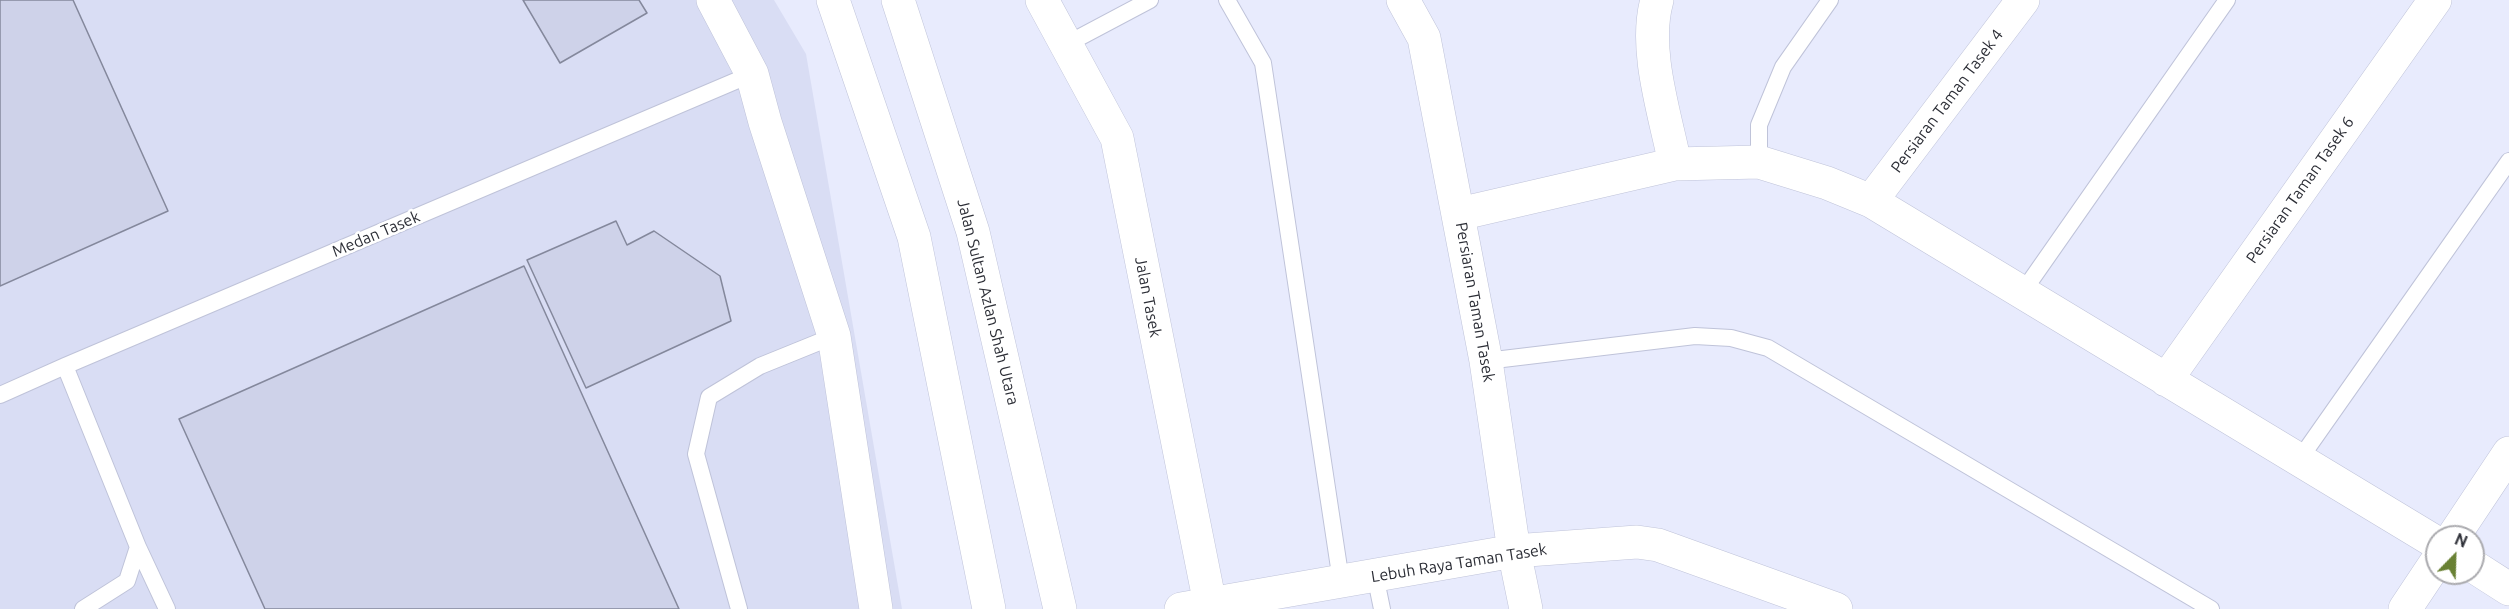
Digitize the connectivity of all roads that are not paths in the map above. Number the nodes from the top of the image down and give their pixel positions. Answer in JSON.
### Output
{"nodes":[{"id":1,"x":713,"y":0,"type":"edge"},
{"id":2,"x":833,"y":0,"type":"edge"},
{"id":3,"x":898,"y":0,"type":"edge"},
{"id":4,"x":1042,"y":0,"type":"edge"},
{"id":5,"x":1150,"y":0,"type":"edge"},
{"id":6,"x":1227,"y":0,"type":"edge"},
{"id":7,"x":1403,"y":0,"type":"edge"},
{"id":8,"x":1657,"y":0,"type":"edge"},
{"id":9,"x":1830,"y":0,"type":"edge"},
{"id":10,"x":2023,"y":0,"type":"edge"},
{"id":11,"x":2227,"y":0,"type":"edge"},
{"id":12,"x":2435,"y":0,"type":"edge"},
{"id":13,"x":1067,"y":44,"type":"junction"},
{"id":14,"x":752,"y":74,"type":"junction"},
{"id":15,"x":2509,"y":160,"type":"edge"},
{"id":16,"x":1759,"y":162,"type":"junction"},
{"id":17,"x":1675,"y":164,"type":"junction"},
{"id":18,"x":1871,"y":201,"type":"junction"},
{"id":19,"x":1459,"y":214,"type":"junction"},
{"id":20,"x":2022,"y":293,"type":"junction"},
{"id":21,"x":834,"y":336,"type":"junction"},
{"id":22,"x":1486,"y":361,"type":"junction"},
{"id":23,"x":65,"y":366,"type":"junction"},
{"id":24,"x":2166,"y":380,"type":"junction"},
{"id":25,"x":0,"y":395,"type":"edge"},
{"id":26,"x":2509,"y":453,"type":"edge"},
{"id":27,"x":2300,"y":460,"type":"junction"},
{"id":28,"x":2461,"y":525,"type":"edge"},
{"id":29,"x":2425,"y":536,"type":"edge"},
{"id":30,"x":138,"y":547,"type":"junction"},
{"id":31,"x":1514,"y":551,"type":"junction"},
{"id":32,"x":2485,"y":574,"type":"edge"},
{"id":33,"x":1375,"y":575,"type":"junction"},
{"id":34,"x":2425,"y":579,"type":"edge"},
{"id":35,"x":1341,"y":581,"type":"junction"},
{"id":36,"x":2509,"y":589,"type":"edge"},
{"id":37,"x":1201,"y":607,"type":"edge"},
{"id":38,"x":83,"y":609,"type":"edge"},
{"id":39,"x":167,"y":609,"type":"edge"},
{"id":40,"x":738,"y":609,"type":"edge"},
{"id":41,"x":876,"y":609,"type":"edge"},
{"id":42,"x":989,"y":609,"type":"edge"},
{"id":43,"x":1060,"y":609,"type":"edge"},
{"id":44,"x":1382,"y":609,"type":"edge"},
{"id":45,"x":1526,"y":609,"type":"edge"},
{"id":46,"x":1836,"y":609,"type":"edge"},
{"id":47,"x":2211,"y":609,"type":"edge"},
{"id":48,"x":2405,"y":609,"type":"edge"}],
"edges":[{"from":1,"to":14,"type":"street"},
{"from":2,"to":42,"type":"street"},
{"from":3,"to":43,"type":"street","name":"Jalan Sultan Azlan Shah Utara"},
{"from":4,"to":13,"type":"street","name":"Jalan Tasek"},
{"from":5,"to":13,"type":"lane"},
{"from":6,"to":35,"type":"lane"},
{"from":7,"to":19,"type":"street","name":"Persiaran Taman Tasek"},
{"from":8,"to":17,"type":"street"},
{"from":9,"to":16,"type":"lane"},
{"from":10,"to":18,"type":"street","name":"Persiaran Taman Tasek 4"},
{"from":11,"to":20,"type":"lane"},
{"from":12,"to":24,"type":"street","name":"Persiaran Taman Tasek 6"},
{"from":13,"to":37,"type":"street","name":"Jalan Tasek"},
{"from":14,"to":21,"type":"street"},
{"from":14,"to":23,"type":"lane","name":"Medan Tasek"},
{"from":15,"to":27,"type":"lane"},
{"from":16,"to":17,"type":"street"},
{"from":16,"to":18,"type":"street"},
{"from":17,"to":19,"type":"street"},
{"from":18,"to":20,"type":"street"},
{"from":19,"to":22,"type":"street","name":"Persiaran Taman Tasek"},
{"from":20,"to":24,"type":"street"},
{"from":21,"to":40,"type":"lane"},
{"from":21,"to":41,"type":"street"},
{"from":22,"to":31,"type":"street","name":"Persiaran Taman Tasek"},
{"from":22,"to":47,"type":"lane"},
{"from":23,"to":25,"type":"lane","name":"Medan Tasek"},
{"from":23,"to":30,"type":"lane"},
{"from":24,"to":27,"type":"street"},
{"from":26,"to":28,"type":"street"},
{"from":27,"to":29,"type":"street"},
{"from":30,"to":38,"type":"lane"},
{"from":30,"to":39,"type":"lane"},
{"from":31,"to":33,"type":"street","name":"Lebuh Raya Taman Tasek"},
{"from":31,"to":45,"type":"street","name":"Persiaran Taman Tasek"},
{"from":31,"to":46,"type":"street","name":"Lebuh Raya Taman Tasek"},
{"from":32,"to":36,"type":"street"},
{"from":33,"to":35,"type":"street","name":"Lebuh Raya Taman Tasek"},
{"from":33,"to":44,"type":"lane"},
{"from":34,"to":48,"type":"street"},
{"from":35,"to":37,"type":"street","name":"Lebuh Raya Taman Tasek"}]}
